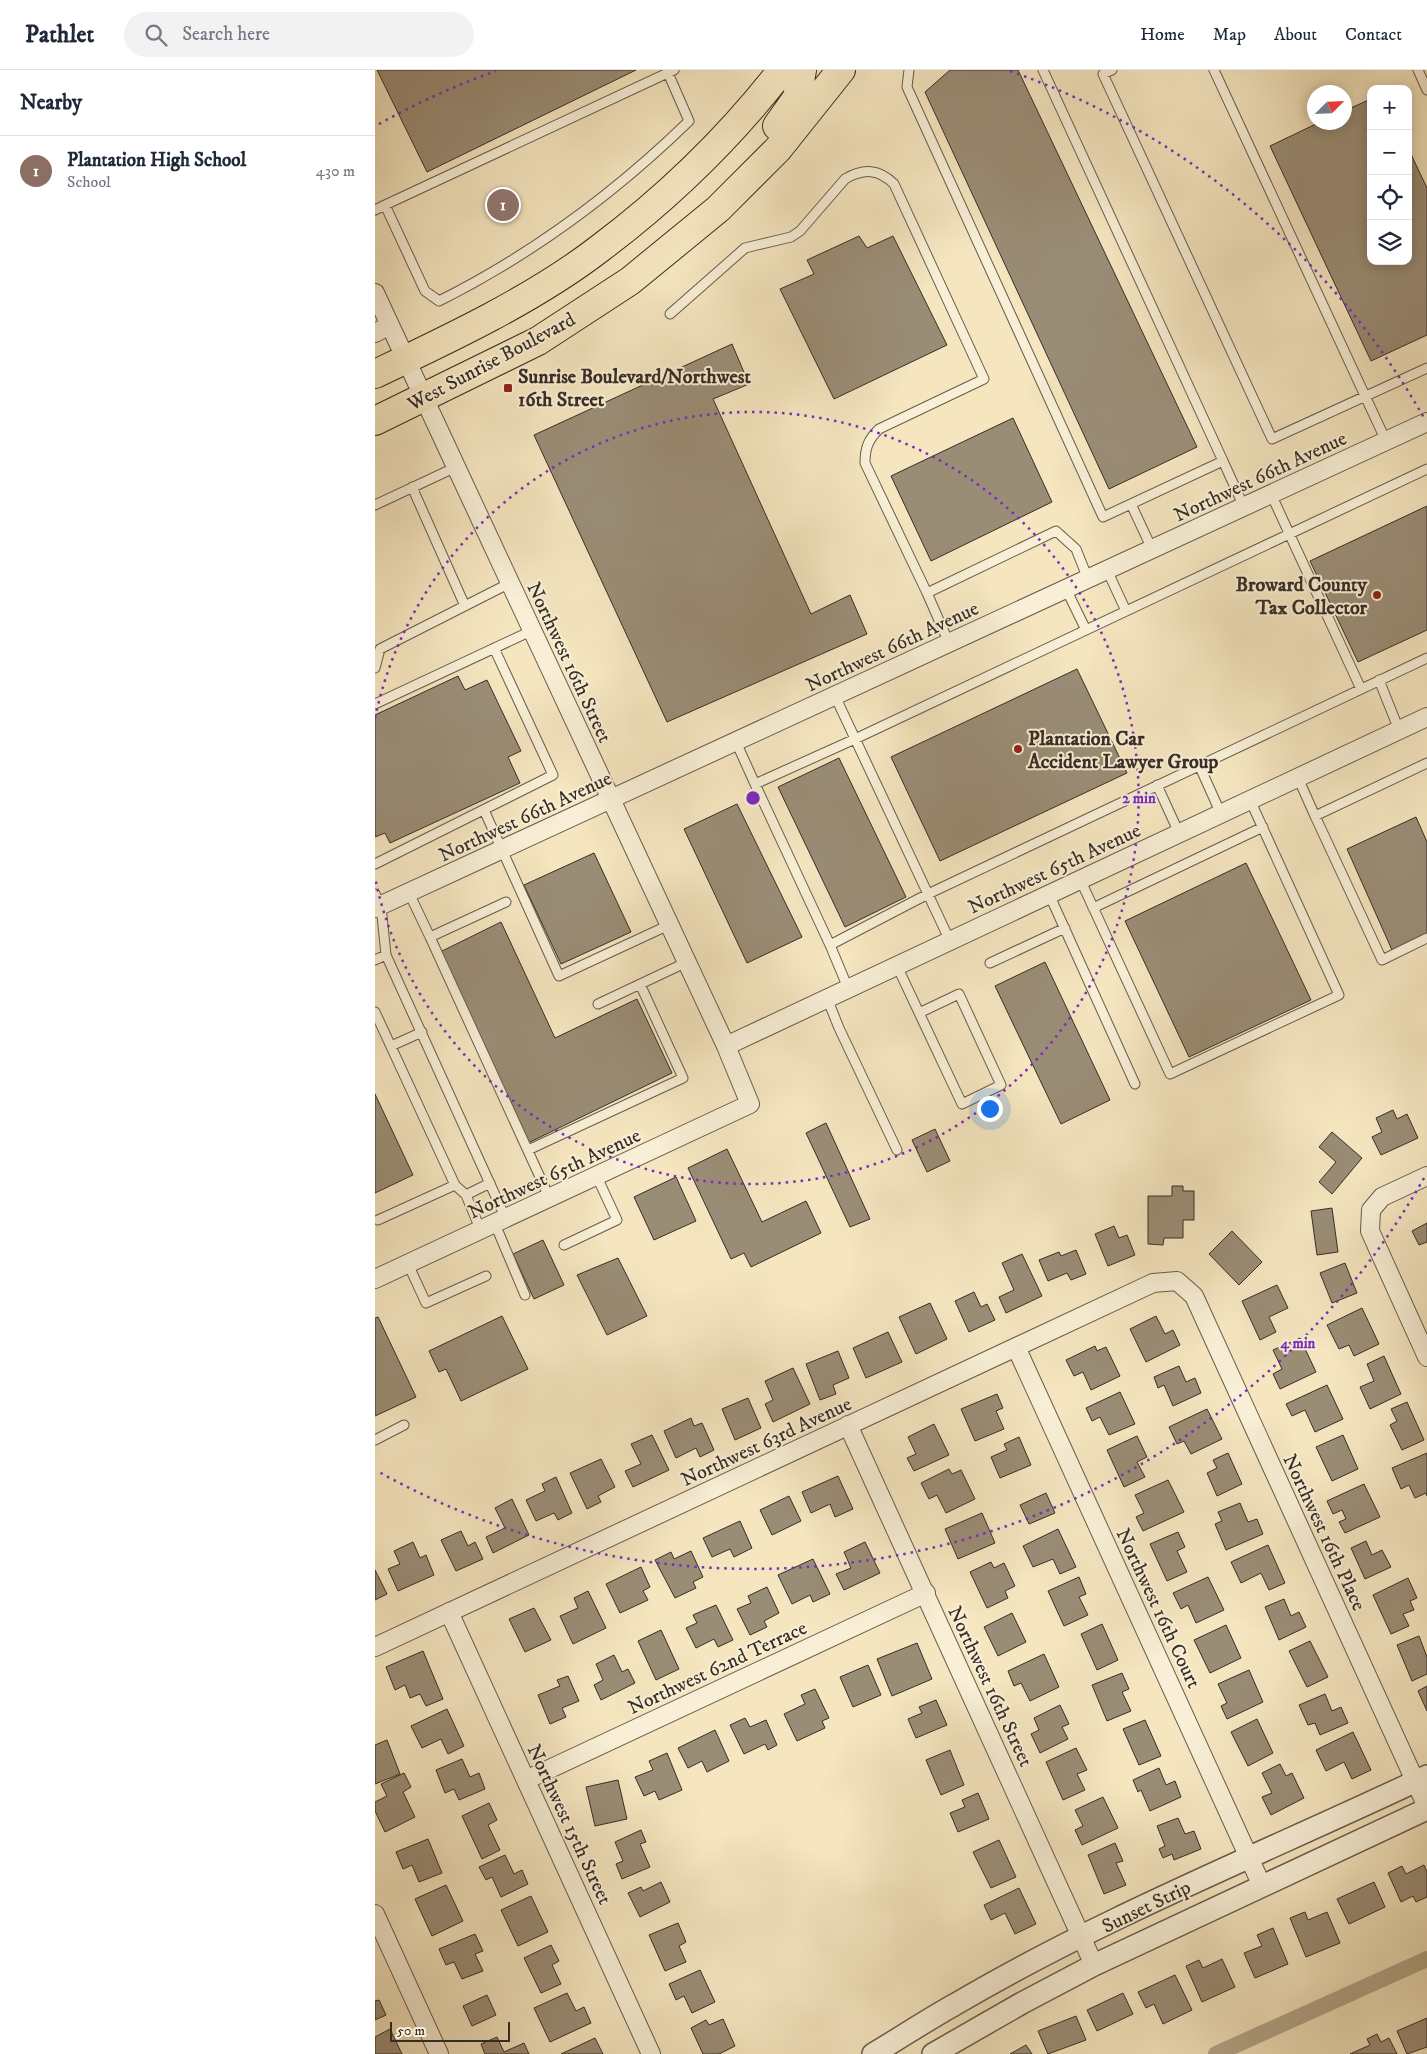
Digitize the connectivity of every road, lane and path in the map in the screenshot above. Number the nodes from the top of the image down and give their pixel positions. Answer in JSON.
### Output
{"nodes":[{"id":1,"x":782,"y":70,"type":"edge"},
{"id":2,"x":802,"y":70,"type":"edge"},
{"id":3,"x":841,"y":70,"type":"edge"},
{"id":4,"x":909,"y":70,"type":"edge"},
{"id":5,"x":1043,"y":70,"type":"edge"},
{"id":6,"x":1112,"y":70,"type":"edge"},
{"id":7,"x":1214,"y":70,"type":"edge"},
{"id":8,"x":1418,"y":70,"type":"edge"},
{"id":9,"x":671,"y":72,"type":"edge"},
{"id":10,"x":1427,"y":90,"type":"edge"},
{"id":11,"x":385,"y":206,"type":"junction"},
{"id":12,"x":375,"y":210,"type":"edge"},
{"id":13,"x":645,"y":268,"type":"junction"},
{"id":14,"x":375,"y":293,"type":"edge"},
{"id":15,"x":670,"y":314,"type":"dead end"},
{"id":16,"x":383,"y":329,"type":"edge"},
{"id":17,"x":405,"y":360,"type":"junction"},
{"id":18,"x":1427,"y":368,"type":"edge"},
{"id":19,"x":375,"y":374,"type":"edge"},
{"id":20,"x":1366,"y":396,"type":"junction"},
{"id":21,"x":424,"y":398,"type":"junction"},
{"id":22,"x":375,"y":421,"type":"edge"},
{"id":23,"x":1427,"y":422,"type":"edge"},
{"id":24,"x":1386,"y":441,"type":"junction"},
{"id":25,"x":1223,"y":462,"type":"junction"},
{"id":26,"x":456,"y":467,"type":"junction"},
{"id":27,"x":1427,"y":469,"type":"edge"},
{"id":28,"x":412,"y":488,"type":"junction"},
{"id":29,"x":1271,"y":494,"type":"junction"},
{"id":30,"x":1131,"y":504,"type":"junction"},
{"id":31,"x":375,"y":505,"type":"edge"},
{"id":32,"x":1244,"y":506,"type":"junction"},
{"id":33,"x":1289,"y":534,"type":"junction"},
{"id":34,"x":1152,"y":549,"type":"junction"},
{"id":35,"x":1107,"y":570,"type":"junction"},
{"id":36,"x":1088,"y":579,"type":"junction"},
{"id":37,"x":510,"y":583,"type":"junction"},
{"id":38,"x":1066,"y":589,"type":"junction"},
{"id":39,"x":927,"y":593,"type":"junction"},
{"id":40,"x":465,"y":606,"type":"junction"},
{"id":41,"x":1126,"y":612,"type":"junction"},
{"id":42,"x":1086,"y":630,"type":"junction"},
{"id":43,"x":531,"y":631,"type":"junction"},
{"id":44,"x":949,"y":643,"type":"junction"},
{"id":45,"x":494,"y":648,"type":"junction"},
{"id":46,"x":1427,"y":658,"type":"edge"},
{"id":47,"x":375,"y":668,"type":"edge"},
{"id":48,"x":1379,"y":680,"type":"junction"},
{"id":49,"x":1361,"y":689,"type":"junction"},
{"id":50,"x":835,"y":696,"type":"junction"},
{"id":51,"x":375,"y":704,"type":"edge"},
{"id":52,"x":1427,"y":717,"type":"edge"},
{"id":53,"x":1399,"y":730,"type":"junction"},
{"id":54,"x":855,"y":739,"type":"junction"},
{"id":55,"x":736,"y":742,"type":"junction"},
{"id":56,"x":1427,"y":763,"type":"edge"},
{"id":57,"x":1199,"y":766,"type":"junction"},
{"id":58,"x":1298,"y":778,"type":"junction"},
{"id":59,"x":755,"y":784,"type":"junction"},
{"id":60,"x":1157,"y":786,"type":"junction"},
{"id":61,"x":610,"y":800,"type":"junction"},
{"id":62,"x":1250,"y":800,"type":"junction"},
{"id":63,"x":484,"y":810,"type":"junction"},
{"id":64,"x":1221,"y":814,"type":"junction"},
{"id":65,"x":1315,"y":816,"type":"junction"},
{"id":66,"x":1263,"y":827,"type":"junction"},
{"id":67,"x":1179,"y":833,"type":"junction"},
{"id":68,"x":502,"y":850,"type":"junction"},
{"id":69,"x":375,"y":864,"type":"edge"},
{"id":70,"x":1080,"y":880,"type":"junction"},
{"id":71,"x":409,"y":893,"type":"junction"},
{"id":72,"x":928,"y":894,"type":"junction"},
{"id":73,"x":1049,"y":894,"type":"junction"},
{"id":74,"x":506,"y":902,"type":"dead end"},
{"id":75,"x":377,"y":903,"type":"edge"},
{"id":76,"x":1093,"y":908,"type":"junction"},
{"id":77,"x":669,"y":925,"type":"junction"},
{"id":78,"x":1065,"y":928,"type":"junction"},
{"id":79,"x":430,"y":937,"type":"junction"},
{"id":80,"x":1427,"y":938,"type":"edge"},
{"id":81,"x":950,"y":941,"type":"junction"},
{"id":82,"x":830,"y":945,"type":"junction"},
{"id":83,"x":386,"y":954,"type":"junction"},
{"id":84,"x":375,"y":960,"type":"edge"},
{"id":85,"x":687,"y":962,"type":"junction"},
{"id":86,"x":990,"y":963,"type":"dead end"},
{"id":87,"x":897,"y":966,"type":"junction"},
{"id":88,"x":641,"y":984,"type":"junction"},
{"id":89,"x":849,"y":988,"type":"junction"},
{"id":90,"x":827,"y":998,"type":"junction"},
{"id":91,"x":598,"y":1004,"type":"dead end"},
{"id":92,"x":375,"y":1012,"type":"edge"},
{"id":93,"x":919,"y":1013,"type":"junction"},
{"id":94,"x":422,"y":1032,"type":"junction"},
{"id":95,"x":391,"y":1046,"type":"junction"},
{"id":96,"x":726,"y":1046,"type":"junction"},
{"id":97,"x":1135,"y":1084,"type":"dead end"},
{"id":98,"x":750,"y":1104,"type":"joint"},
{"id":99,"x":528,"y":1150,"type":"junction"},
{"id":100,"x":897,"y":1150,"type":"dead end"},
{"id":101,"x":1427,"y":1176,"type":"edge"},
{"id":102,"x":597,"y":1177,"type":"junction"},
{"id":103,"x":490,"y":1183,"type":"junction"},
{"id":104,"x":455,"y":1185,"type":"junction"},
{"id":105,"x":466,"y":1195,"type":"junction"},
{"id":106,"x":550,"y":1199,"type":"junction"},
{"id":107,"x":377,"y":1220,"type":"dead end"},
{"id":108,"x":494,"y":1225,"type":"junction"},
{"id":109,"x":564,"y":1245,"type":"dead end"},
{"id":110,"x":408,"y":1264,"type":"junction"},
{"id":111,"x":486,"y":1276,"type":"dead end"},
{"id":112,"x":375,"y":1279,"type":"edge"},
{"id":113,"x":1177,"y":1281,"type":"joint"},
{"id":114,"x":525,"y":1295,"type":"dead end"},
{"id":115,"x":1016,"y":1347,"type":"junction"},
{"id":116,"x":1427,"y":1358,"type":"edge"},
{"id":117,"x":404,"y":1425,"type":"dead end"},
{"id":118,"x":848,"y":1425,"type":"junction"},
{"id":119,"x":375,"y":1440,"type":"edge"},
{"id":120,"x":926,"y":1594,"type":"junction"},
{"id":121,"x":449,"y":1612,"type":"junction"},
{"id":122,"x":375,"y":1647,"type":"edge"},
{"id":123,"x":1421,"y":1779,"type":"edge"},
{"id":124,"x":526,"y":1780,"type":"junction"},
{"id":125,"x":1427,"y":1808,"type":"edge"},
{"id":126,"x":1249,"y":1857,"type":"junction"},
{"id":127,"x":1262,"y":1886,"type":"junction"},
{"id":128,"x":375,"y":1914,"type":"edge"},
{"id":129,"x":1082,"y":1937,"type":"junction"},
{"id":130,"x":1094,"y":1966,"type":"junction"},
{"id":131,"x":439,"y":2054,"type":"edge"},
{"id":132,"x":651,"y":2054,"type":"edge"},
{"id":133,"x":873,"y":2054,"type":"edge"},
{"id":134,"x":933,"y":2054,"type":"edge"}],
"edges":[{"from":1,"to":17,"type":"highway","name":"West Sunrise Boulevard"},
{"from":2,"to":13,"type":"highway"},
{"from":3,"to":13,"type":"highway","name":"West Sunrise Boulevard"},
{"from":4,"to":30,"type":"lane"},
{"from":5,"to":25,"type":"lane"},
{"from":6,"to":20,"type":"lane"},
{"from":7,"to":20,"type":"lane"},
{"from":8,"to":10,"type":"lane"},
{"from":9,"to":11,"type":"lane"},
{"from":9,"to":11,"type":"lane"},
{"from":11,"to":12,"type":"lane"},
{"from":13,"to":21,"type":"highway","name":"West Sunrise Boulevard"},
{"from":14,"to":16,"type":"street","name":"Northwest 16th Street"},
{"from":15,"to":39,"type":"lane"},
{"from":16,"to":17,"type":"street","name":"Northwest 16th Street"},
{"from":17,"to":19,"type":"highway","name":"West Sunrise Boulevard"},
{"from":17,"to":21,"type":"street","name":"Northwest 16th Street"},
{"from":18,"to":20,"type":"lane"},
{"from":20,"to":24,"type":"lane"},
{"from":21,"to":22,"type":"highway","name":"West Sunrise Boulevard"},
{"from":21,"to":26,"type":"street","name":"Northwest 16th Street"},
{"from":23,"to":24,"type":"street","name":"Northwest 66th Avenue"},
{"from":24,"to":29,"type":"street","name":"Northwest 66th Avenue"},
{"from":25,"to":30,"type":"lane"},
{"from":25,"to":32,"type":"lane"},
{"from":26,"to":28,"type":"lane"},
{"from":26,"to":37,"type":"street","name":"Northwest 16th Street"},
{"from":27,"to":33,"type":"lane"},
{"from":28,"to":31,"type":"lane"},
{"from":28,"to":40,"type":"lane"},
{"from":29,"to":32,"type":"street","name":"Northwest 66th Avenue"},
{"from":29,"to":33,"type":"lane"},
{"from":30,"to":34,"type":"lane"},
{"from":32,"to":34,"type":"street","name":"Northwest 66th Avenue"},
{"from":33,"to":41,"type":"lane"},
{"from":33,"to":49,"type":"lane"},
{"from":34,"to":35,"type":"street","name":"Northwest 66th Avenue"},
{"from":35,"to":36,"type":"street","name":"Northwest 66th Avenue"},
{"from":35,"to":41,"type":"lane"},
{"from":36,"to":38,"type":"street","name":"Northwest 66th Avenue"},
{"from":36,"to":39,"type":"lane"},
{"from":37,"to":40,"type":"lane"},
{"from":37,"to":43,"type":"street","name":"Northwest 16th Street"},
{"from":38,"to":42,"type":"lane"},
{"from":38,"to":44,"type":"street","name":"Northwest 66th Avenue"},
{"from":39,"to":44,"type":"lane"},
{"from":40,"to":47,"type":"lane"},
{"from":41,"to":42,"type":"lane"},
{"from":42,"to":54,"type":"lane"},
{"from":43,"to":45,"type":"lane"},
{"from":43,"to":61,"type":"street","name":"Northwest 16th Street"},
{"from":44,"to":50,"type":"street","name":"Northwest 66th Avenue"},
{"from":45,"to":51,"type":"lane"},
{"from":45,"to":63,"type":"lane"},
{"from":46,"to":48,"type":"lane"},
{"from":48,"to":49,"type":"lane"},
{"from":48,"to":53,"type":"lane"},
{"from":49,"to":57,"type":"lane"},
{"from":50,"to":54,"type":"lane"},
{"from":50,"to":55,"type":"street","name":"Northwest 66th Avenue"},
{"from":52,"to":53,"type":"street","name":"Northwest 65th Avenue"},
{"from":53,"to":58,"type":"street","name":"Northwest 65th Avenue"},
{"from":54,"to":59,"type":"lane"},
{"from":54,"to":72,"type":"lane"},
{"from":55,"to":59,"type":"lane"},
{"from":55,"to":61,"type":"street","name":"Northwest 66th Avenue"},
{"from":56,"to":65,"type":"lane"},
{"from":57,"to":60,"type":"lane"},
{"from":57,"to":64,"type":"lane"},
{"from":58,"to":62,"type":"street","name":"Northwest 65th Avenue"},
{"from":58,"to":65,"type":"lane"},
{"from":59,"to":82,"type":"lane"},
{"from":60,"to":67,"type":"lane"},
{"from":60,"to":72,"type":"lane"},
{"from":61,"to":68,"type":"street","name":"Northwest 66th Avenue"},
{"from":61,"to":77,"type":"street","name":"Northwest 16th Street"},
{"from":62,"to":64,"type":"street","name":"Northwest 65th Avenue"},
{"from":62,"to":66,"type":"lane"},
{"from":63,"to":68,"type":"lane"},
{"from":63,"to":69,"type":"lane"},
{"from":64,"to":67,"type":"street","name":"Northwest 65th Avenue"},
{"from":65,"to":80,"type":"lane"},
{"from":66,"to":76,"type":"lane"},
{"from":66,"to":76,"type":"lane"},
{"from":67,"to":70,"type":"street","name":"Northwest 65th Avenue"},
{"from":68,"to":71,"type":"street","name":"Northwest 66th Avenue"},
{"from":68,"to":77,"type":"lane"},
{"from":70,"to":73,"type":"street","name":"Northwest 65th Avenue"},
{"from":70,"to":76,"type":"lane"},
{"from":71,"to":75,"type":"street","name":"Northwest 66th Avenue"},
{"from":71,"to":79,"type":"lane"},
{"from":72,"to":81,"type":"lane"},
{"from":72,"to":82,"type":"lane"},
{"from":73,"to":78,"type":"lane"},
{"from":73,"to":81,"type":"street","name":"Northwest 65th Avenue"},
{"from":74,"to":79,"type":"lane"},
{"from":75,"to":83,"type":"lane"},
{"from":77,"to":85,"type":"street","name":"Northwest 16th Street"},
{"from":78,"to":86,"type":"lane"},
{"from":78,"to":97,"type":"lane"},
{"from":79,"to":99,"type":"lane"},
{"from":81,"to":87,"type":"street","name":"Northwest 65th Avenue"},
{"from":82,"to":89,"type":"lane"},
{"from":83,"to":84,"type":"lane"},
{"from":83,"to":94,"type":"lane"},
{"from":85,"to":88,"type":"lane"},
{"from":85,"to":96,"type":"street","name":"Northwest 16th Street"},
{"from":87,"to":89,"type":"street","name":"Northwest 65th Avenue"},
{"from":87,"to":93,"type":"lane"},
{"from":88,"to":91,"type":"lane"},
{"from":88,"to":99,"type":"lane"},
{"from":89,"to":90,"type":"street","name":"Northwest 65th Avenue"},
{"from":90,"to":96,"type":"street","name":"Northwest 65th Avenue"},
{"from":90,"to":100,"type":"lane"},
{"from":92,"to":95,"type":"lane"},
{"from":93,"to":93,"type":"lane"},
{"from":94,"to":95,"type":"lane"},
{"from":94,"to":103,"type":"lane"},
{"from":95,"to":104,"type":"lane"},
{"from":96,"to":98,"type":"street","name":"Northwest 16th Street"},
{"from":98,"to":102,"type":"street","name":"Northwest 65th Avenue"},
{"from":99,"to":106,"type":"lane"},
{"from":101,"to":116,"type":"street"},
{"from":102,"to":106,"type":"street","name":"Northwest 65th Avenue"},
{"from":102,"to":109,"type":"lane"},
{"from":103,"to":105,"type":"lane"},
{"from":103,"to":108,"type":"lane"},
{"from":104,"to":105,"type":"lane"},
{"from":104,"to":107,"type":"lane"},
{"from":105,"to":108,"type":"lane"},
{"from":106,"to":108,"type":"street","name":"Northwest 65th Avenue"},
{"from":108,"to":110,"type":"street","name":"Northwest 65th Avenue"},
{"from":108,"to":114,"type":"lane"},
{"from":110,"to":111,"type":"lane"},
{"from":110,"to":112,"type":"street","name":"Northwest 65th Avenue"},
{"from":113,"to":115,"type":"street","name":"Northwest 63rd Avenue"},
{"from":113,"to":123,"type":"street","name":"Northwest 16th Place"},
{"from":115,"to":118,"type":"street","name":"Northwest 63rd Avenue"},
{"from":115,"to":126,"type":"street","name":"Northwest 16th Court"},
{"from":117,"to":119,"type":"lane"},
{"from":118,"to":120,"type":"street","name":"Northwest 16th Street"},
{"from":118,"to":121,"type":"street","name":"Northwest 63rd Avenue"},
{"from":120,"to":124,"type":"street","name":"Northwest 62nd Terrace"},
{"from":120,"to":129,"type":"street","name":"Northwest 16th Street"},
{"from":121,"to":122,"type":"street","name":"Northwest 63rd Avenue"},
{"from":121,"to":124,"type":"street","name":"Northwest 15th Street"},
{"from":123,"to":125,"type":"street","name":"Northwest 16th Place"},
{"from":123,"to":126,"type":"street","name":"Sunset Strip"},
{"from":124,"to":132,"type":"street","name":"Northwest 15th Street"},
{"from":125,"to":127,"type":"street","name":"Sunset Strip"},
{"from":126,"to":127,"type":"street","name":"Northwest 16th Court"},
{"from":126,"to":129,"type":"street","name":"Sunset Strip"},
{"from":127,"to":130,"type":"street","name":"Sunset Strip"},
{"from":128,"to":131,"type":"street"},
{"from":129,"to":130,"type":"street","name":"Northwest 16th Street"},
{"from":129,"to":133,"type":"street","name":"Sunset Strip"},
{"from":130,"to":134,"type":"street","name":"Sunset Strip"}]}
